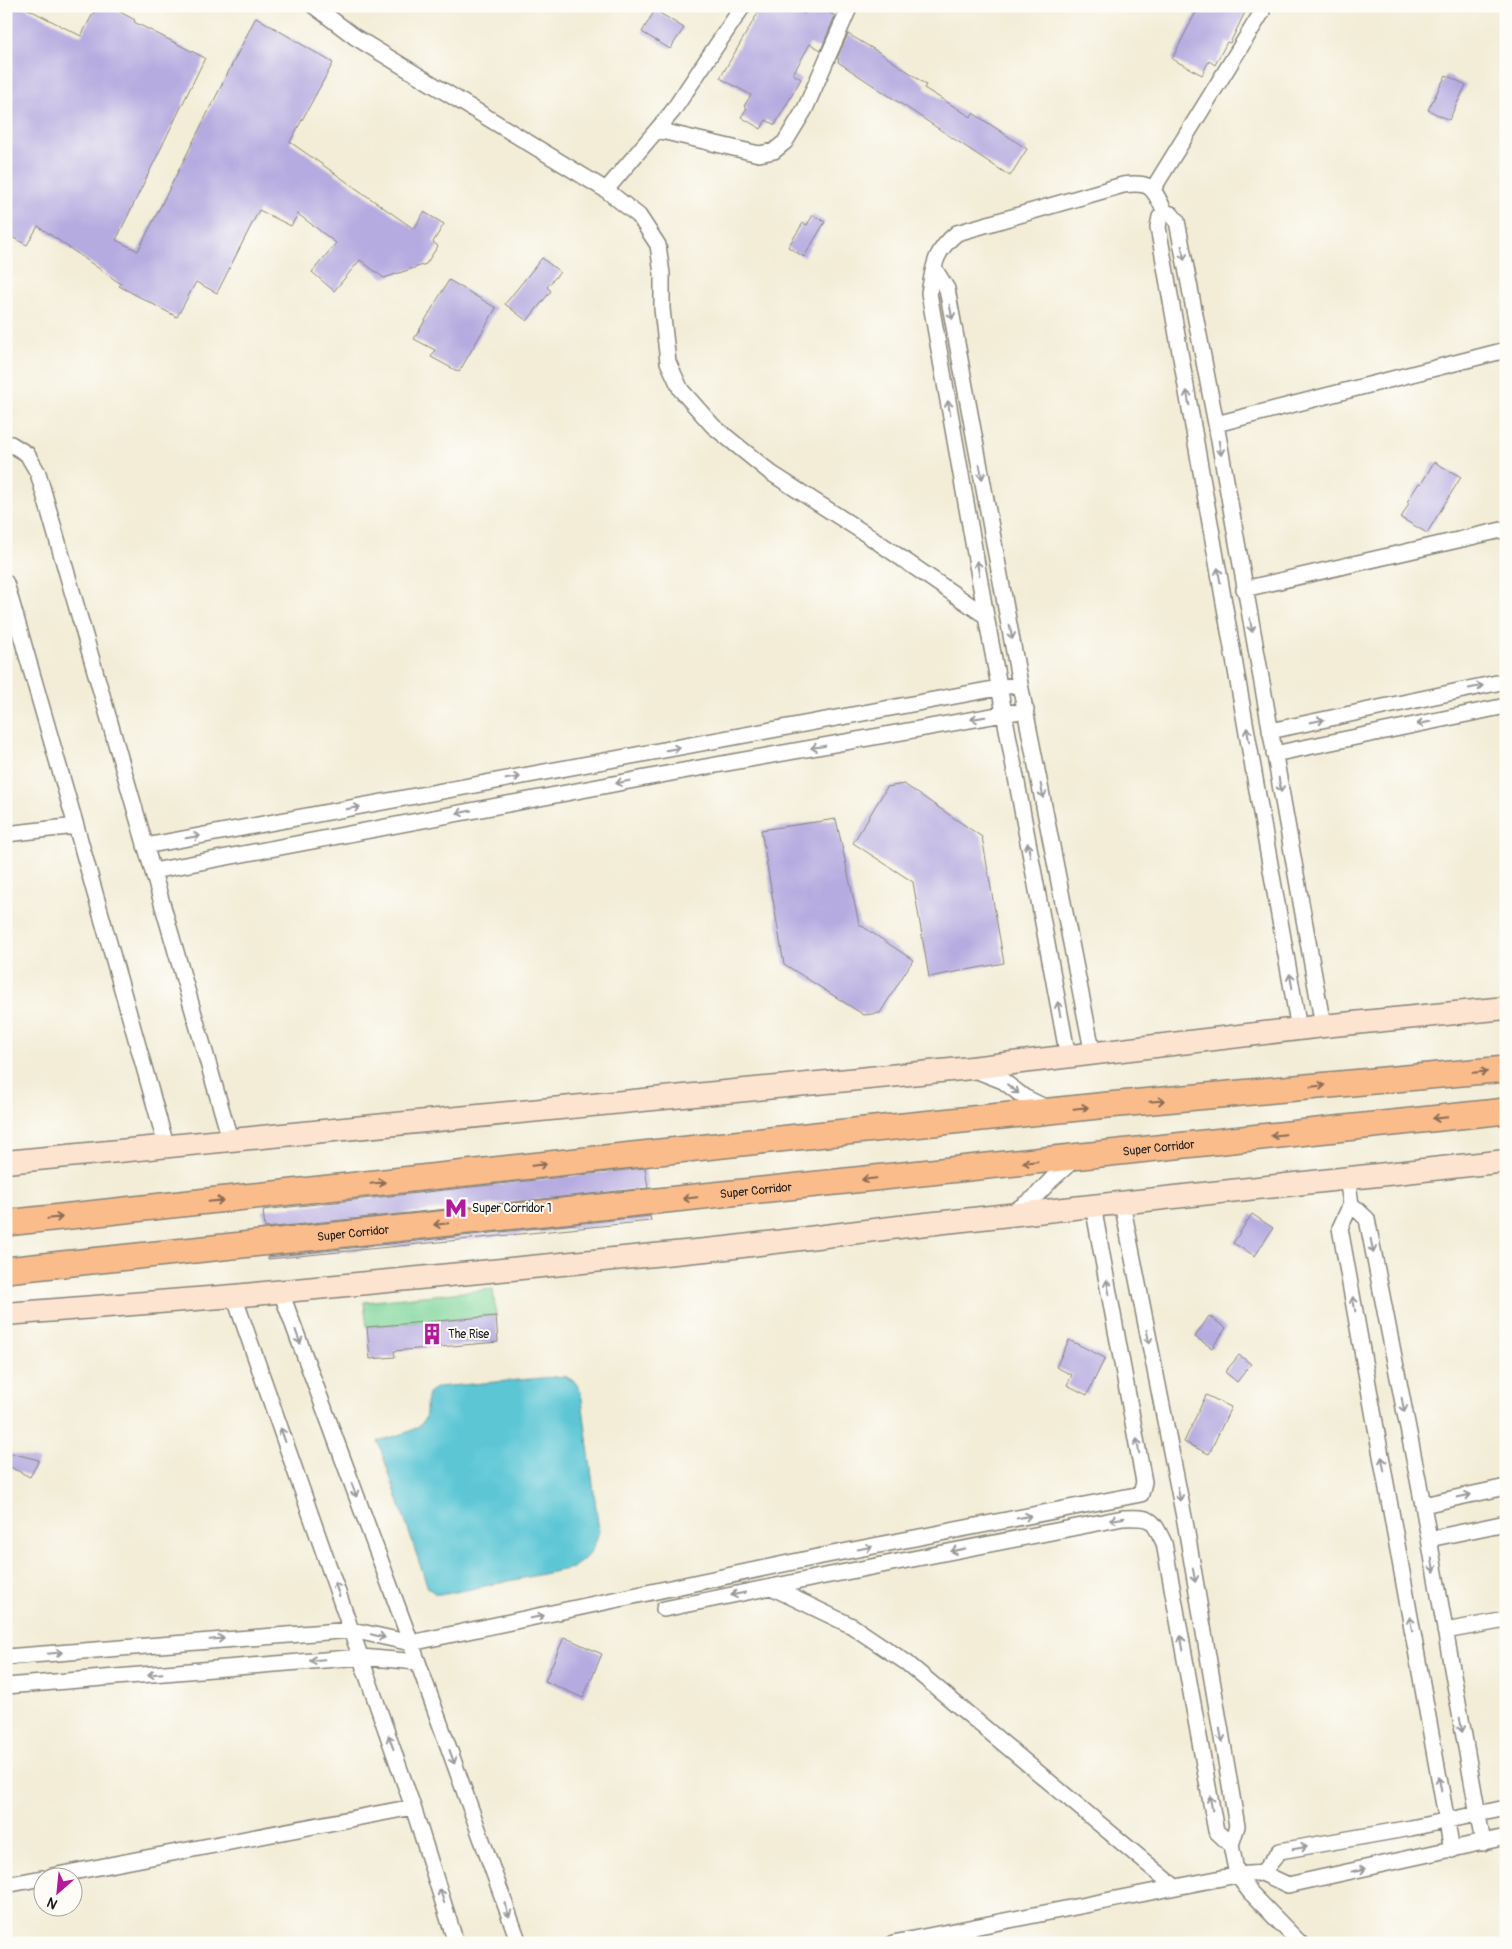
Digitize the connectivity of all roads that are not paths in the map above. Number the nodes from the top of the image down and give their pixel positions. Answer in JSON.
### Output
{"nodes":[{"id":1,"x":314,"y":6,"type":"edge"},
{"id":2,"x":743,"y":6,"type":"edge"},
{"id":3,"x":850,"y":6,"type":"edge"},
{"id":4,"x":1262,"y":6,"type":"edge"},
{"id":5,"x":657,"y":130,"type":"junction"},
{"id":6,"x":1153,"y":189,"type":"junction"},
{"id":7,"x":606,"y":190,"type":"junction"},
{"id":8,"x":1165,"y":212,"type":"junction"},
{"id":9,"x":934,"y":268,"type":"junction"},
{"id":10,"x":1506,"y":350,"type":"edge"},
{"id":11,"x":1216,"y":424,"type":"junction"},
{"id":12,"x":6,"y":444,"type":"edge"},
{"id":13,"x":1506,"y":529,"type":"edge"},
{"id":14,"x":6,"y":582,"type":"edge"},
{"id":15,"x":1244,"y":589,"type":"junction"},
{"id":16,"x":986,"y":616,"type":"junction"},
{"id":17,"x":1506,"y":681,"type":"edge"},
{"id":18,"x":1020,"y":684,"type":"junction"},
{"id":19,"x":999,"y":688,"type":"junction"},
{"id":20,"x":1506,"y":706,"type":"edge"},
{"id":21,"x":1026,"y":710,"type":"junction"},
{"id":22,"x":1004,"y":714,"type":"junction"},
{"id":23,"x":1270,"y":731,"type":"junction"},
{"id":24,"x":1274,"y":754,"type":"junction"},
{"id":25,"x":76,"y":826,"type":"junction"},
{"id":26,"x":6,"y":834,"type":"edge"},
{"id":27,"x":145,"y":846,"type":"junction"},
{"id":28,"x":152,"y":871,"type":"junction"},
{"id":29,"x":1506,"y":1008,"type":"edge"},
{"id":30,"x":1323,"y":1026,"type":"junction"},
{"id":31,"x":1299,"y":1029,"type":"junction"},
{"id":32,"x":1093,"y":1055,"type":"junction"},
{"id":33,"x":1068,"y":1057,"type":"junction"},
{"id":34,"x":971,"y":1068,"type":"junction"},
{"id":35,"x":1506,"y":1069,"type":"edge"},
{"id":36,"x":1055,"y":1111,"type":"junction"},
{"id":37,"x":1506,"y":1111,"type":"edge"},
{"id":38,"x":230,"y":1139,"type":"junction"},
{"id":39,"x":166,"y":1145,"type":"junction"},
{"id":40,"x":1079,"y":1156,"type":"junction"},
{"id":41,"x":1506,"y":1161,"type":"edge"},
{"id":42,"x":6,"y":1162,"type":"edge"},
{"id":43,"x":1347,"y":1178,"type":"junction"},
{"id":44,"x":1122,"y":1203,"type":"junction"},
{"id":45,"x":1351,"y":1204,"type":"junction"},
{"id":46,"x":1093,"y":1206,"type":"junction"},
{"id":47,"x":1008,"y":1215,"type":"junction"},
{"id":48,"x":6,"y":1224,"type":"edge"},
{"id":49,"x":6,"y":1270,"type":"edge"},
{"id":50,"x":281,"y":1292,"type":"junction"},
{"id":51,"x":234,"y":1296,"type":"junction"},
{"id":52,"x":6,"y":1314,"type":"edge"},
{"id":53,"x":1506,"y":1487,"type":"edge"},
{"id":54,"x":1423,"y":1506,"type":"junction"},
{"id":55,"x":1506,"y":1523,"type":"edge"},
{"id":56,"x":1429,"y":1539,"type":"junction"},
{"id":57,"x":771,"y":1586,"type":"junction"},
{"id":58,"x":664,"y":1609,"type":"dead end"},
{"id":59,"x":1506,"y":1620,"type":"edge"},
{"id":60,"x":352,"y":1630,"type":"junction"},
{"id":61,"x":1445,"y":1631,"type":"junction"},
{"id":62,"x":411,"y":1643,"type":"junction"},
{"id":63,"x":6,"y":1656,"type":"edge"},
{"id":64,"x":361,"y":1657,"type":"junction"},
{"id":65,"x":418,"y":1662,"type":"junction"},
{"id":66,"x":6,"y":1686,"type":"edge"},
{"id":67,"x":413,"y":1807,"type":"junction"},
{"id":68,"x":1506,"y":1808,"type":"edge"},
{"id":69,"x":1477,"y":1814,"type":"junction"},
{"id":70,"x":1446,"y":1821,"type":"junction"},
{"id":71,"x":1506,"y":1837,"type":"edge"},
{"id":72,"x":1483,"y":1842,"type":"junction"},
{"id":73,"x":1231,"y":1845,"type":"junction"},
{"id":74,"x":1452,"y":1850,"type":"junction"},
{"id":75,"x":82,"y":1870,"type":"edge"},
{"id":76,"x":1262,"y":1873,"type":"junction"},
{"id":77,"x":1237,"y":1874,"type":"junction"},
{"id":78,"x":32,"y":1880,"type":"edge"},
{"id":79,"x":6,"y":1885,"type":"edge"},
{"id":80,"x":1175,"y":1887,"type":"junction"},
{"id":81,"x":456,"y":1943,"type":"edge"},
{"id":82,"x":519,"y":1943,"type":"edge"},
{"id":83,"x":893,"y":1943,"type":"edge"},
{"id":84,"x":1300,"y":1943,"type":"edge"}],
"edges":[{"from":1,"to":7,"type":"street"},
{"from":2,"to":5,"type":"street"},
{"from":3,"to":5,"type":"street"},
{"from":4,"to":6,"type":"street"},
{"from":5,"to":7,"type":"street"},
{"from":6,"to":8,"type":"street"},
{"from":6,"to":9,"type":"street"},
{"from":7,"to":16,"type":"street"},
{"from":8,"to":11,"type":"street","one_way":true},
{"from":31,"to":8,"type":"street","one_way":true},
{"from":16,"to":9,"type":"street","one_way":true},
{"from":9,"to":18,"type":"street","one_way":true},
{"from":10,"to":11,"type":"street"},
{"from":11,"to":15,"type":"street","one_way":true},
{"from":12,"to":27,"type":"street"},
{"from":13,"to":15,"type":"street"},
{"from":14,"to":25,"type":"street"},
{"from":15,"to":23,"type":"street","one_way":true},
{"from":16,"to":19,"type":"street"},
{"from":23,"to":17,"type":"street","one_way":true},
{"from":18,"to":19,"type":"street"},
{"from":18,"to":21,"type":"street"},
{"from":19,"to":22,"type":"street"},
{"from":27,"to":19,"type":"street","one_way":true},
{"from":20,"to":24,"type":"street","one_way":true},
{"from":21,"to":22,"type":"street"},
{"from":21,"to":32,"type":"street","one_way":true},
{"from":22,"to":28,"type":"street","one_way":true},
{"from":33,"to":22,"type":"street","one_way":true},
{"from":23,"to":24,"type":"street"},
{"from":24,"to":30,"type":"street","one_way":true},
{"from":25,"to":26,"type":"street"},
{"from":25,"to":39,"type":"street"},
{"from":27,"to":28,"type":"street"},
{"from":28,"to":38,"type":"street"},
{"from":29,"to":30,"type":"street"},
{"from":30,"to":31,"type":"street"},
{"from":31,"to":32,"type":"street"},
{"from":32,"to":33,"type":"street"},
{"from":33,"to":34,"type":"street"},
{"from":34,"to":36,"type":"street","one_way":true},
{"from":34,"to":38,"type":"street"},
{"from":36,"to":35,"type":"main road","one_way":true},
{"from":48,"to":36,"type":"main road","one_way":true},
{"from":37,"to":40,"type":"main road","name":"Super Corridor","one_way":true},
{"from":38,"to":39,"type":"street"},
{"from":39,"to":42,"type":"street"},
{"from":40,"to":47,"type":"street"},
{"from":40,"to":49,"type":"main road","name":"Super Corridor","one_way":true},
{"from":41,"to":43,"type":"street"},
{"from":43,"to":44,"type":"street"},
{"from":43,"to":45,"type":"street"},
{"from":44,"to":46,"type":"street"},
{"from":44,"to":73,"type":"street","one_way":true},
{"from":45,"to":54,"type":"street","one_way":true},
{"from":70,"to":45,"type":"street","one_way":true},
{"from":46,"to":47,"type":"street"},
{"from":62,"to":46,"type":"street","one_way":true},
{"from":47,"to":50,"type":"street"},
{"from":50,"to":51,"type":"street"},
{"from":50,"to":62,"type":"street","one_way":true},
{"from":51,"to":52,"type":"street"},
{"from":60,"to":51,"type":"street","one_way":true},
{"from":54,"to":53,"type":"street","one_way":true},
{"from":54,"to":56,"type":"street"},
{"from":55,"to":56,"type":"street"},
{"from":56,"to":61,"type":"street","one_way":true},
{"from":57,"to":58,"type":"street","one_way":true},
{"from":73,"to":57,"type":"street","one_way":true},
{"from":57,"to":80,"type":"street"},
{"from":59,"to":61,"type":"street"},
{"from":60,"to":62,"type":"street","one_way":true},
{"from":63,"to":60,"type":"street","one_way":true},
{"from":60,"to":64,"type":"street"},
{"from":61,"to":69,"type":"street","one_way":true},
{"from":62,"to":65,"type":"street"},
{"from":64,"to":65,"type":"street"},
{"from":64,"to":66,"type":"street","one_way":true},
{"from":67,"to":64,"type":"street","one_way":true},
{"from":65,"to":82,"type":"street","one_way":true},
{"from":67,"to":75,"type":"street"},
{"from":81,"to":67,"type":"street","one_way":true},
{"from":68,"to":69,"type":"street"},
{"from":69,"to":70,"type":"street"},
{"from":69,"to":72,"type":"street"},
{"from":70,"to":74,"type":"street"},
{"from":76,"to":70,"type":"street","one_way":true},
{"from":71,"to":72,"type":"street"},
{"from":72,"to":74,"type":"street"},
{"from":73,"to":77,"type":"street"},
{"from":76,"to":74,"type":"street","one_way":true},
{"from":76,"to":77,"type":"street"},
{"from":77,"to":80,"type":"street"},
{"from":77,"to":84,"type":"street"},
{"from":78,"to":79,"type":"street"},
{"from":80,"to":83,"type":"street"}]}
